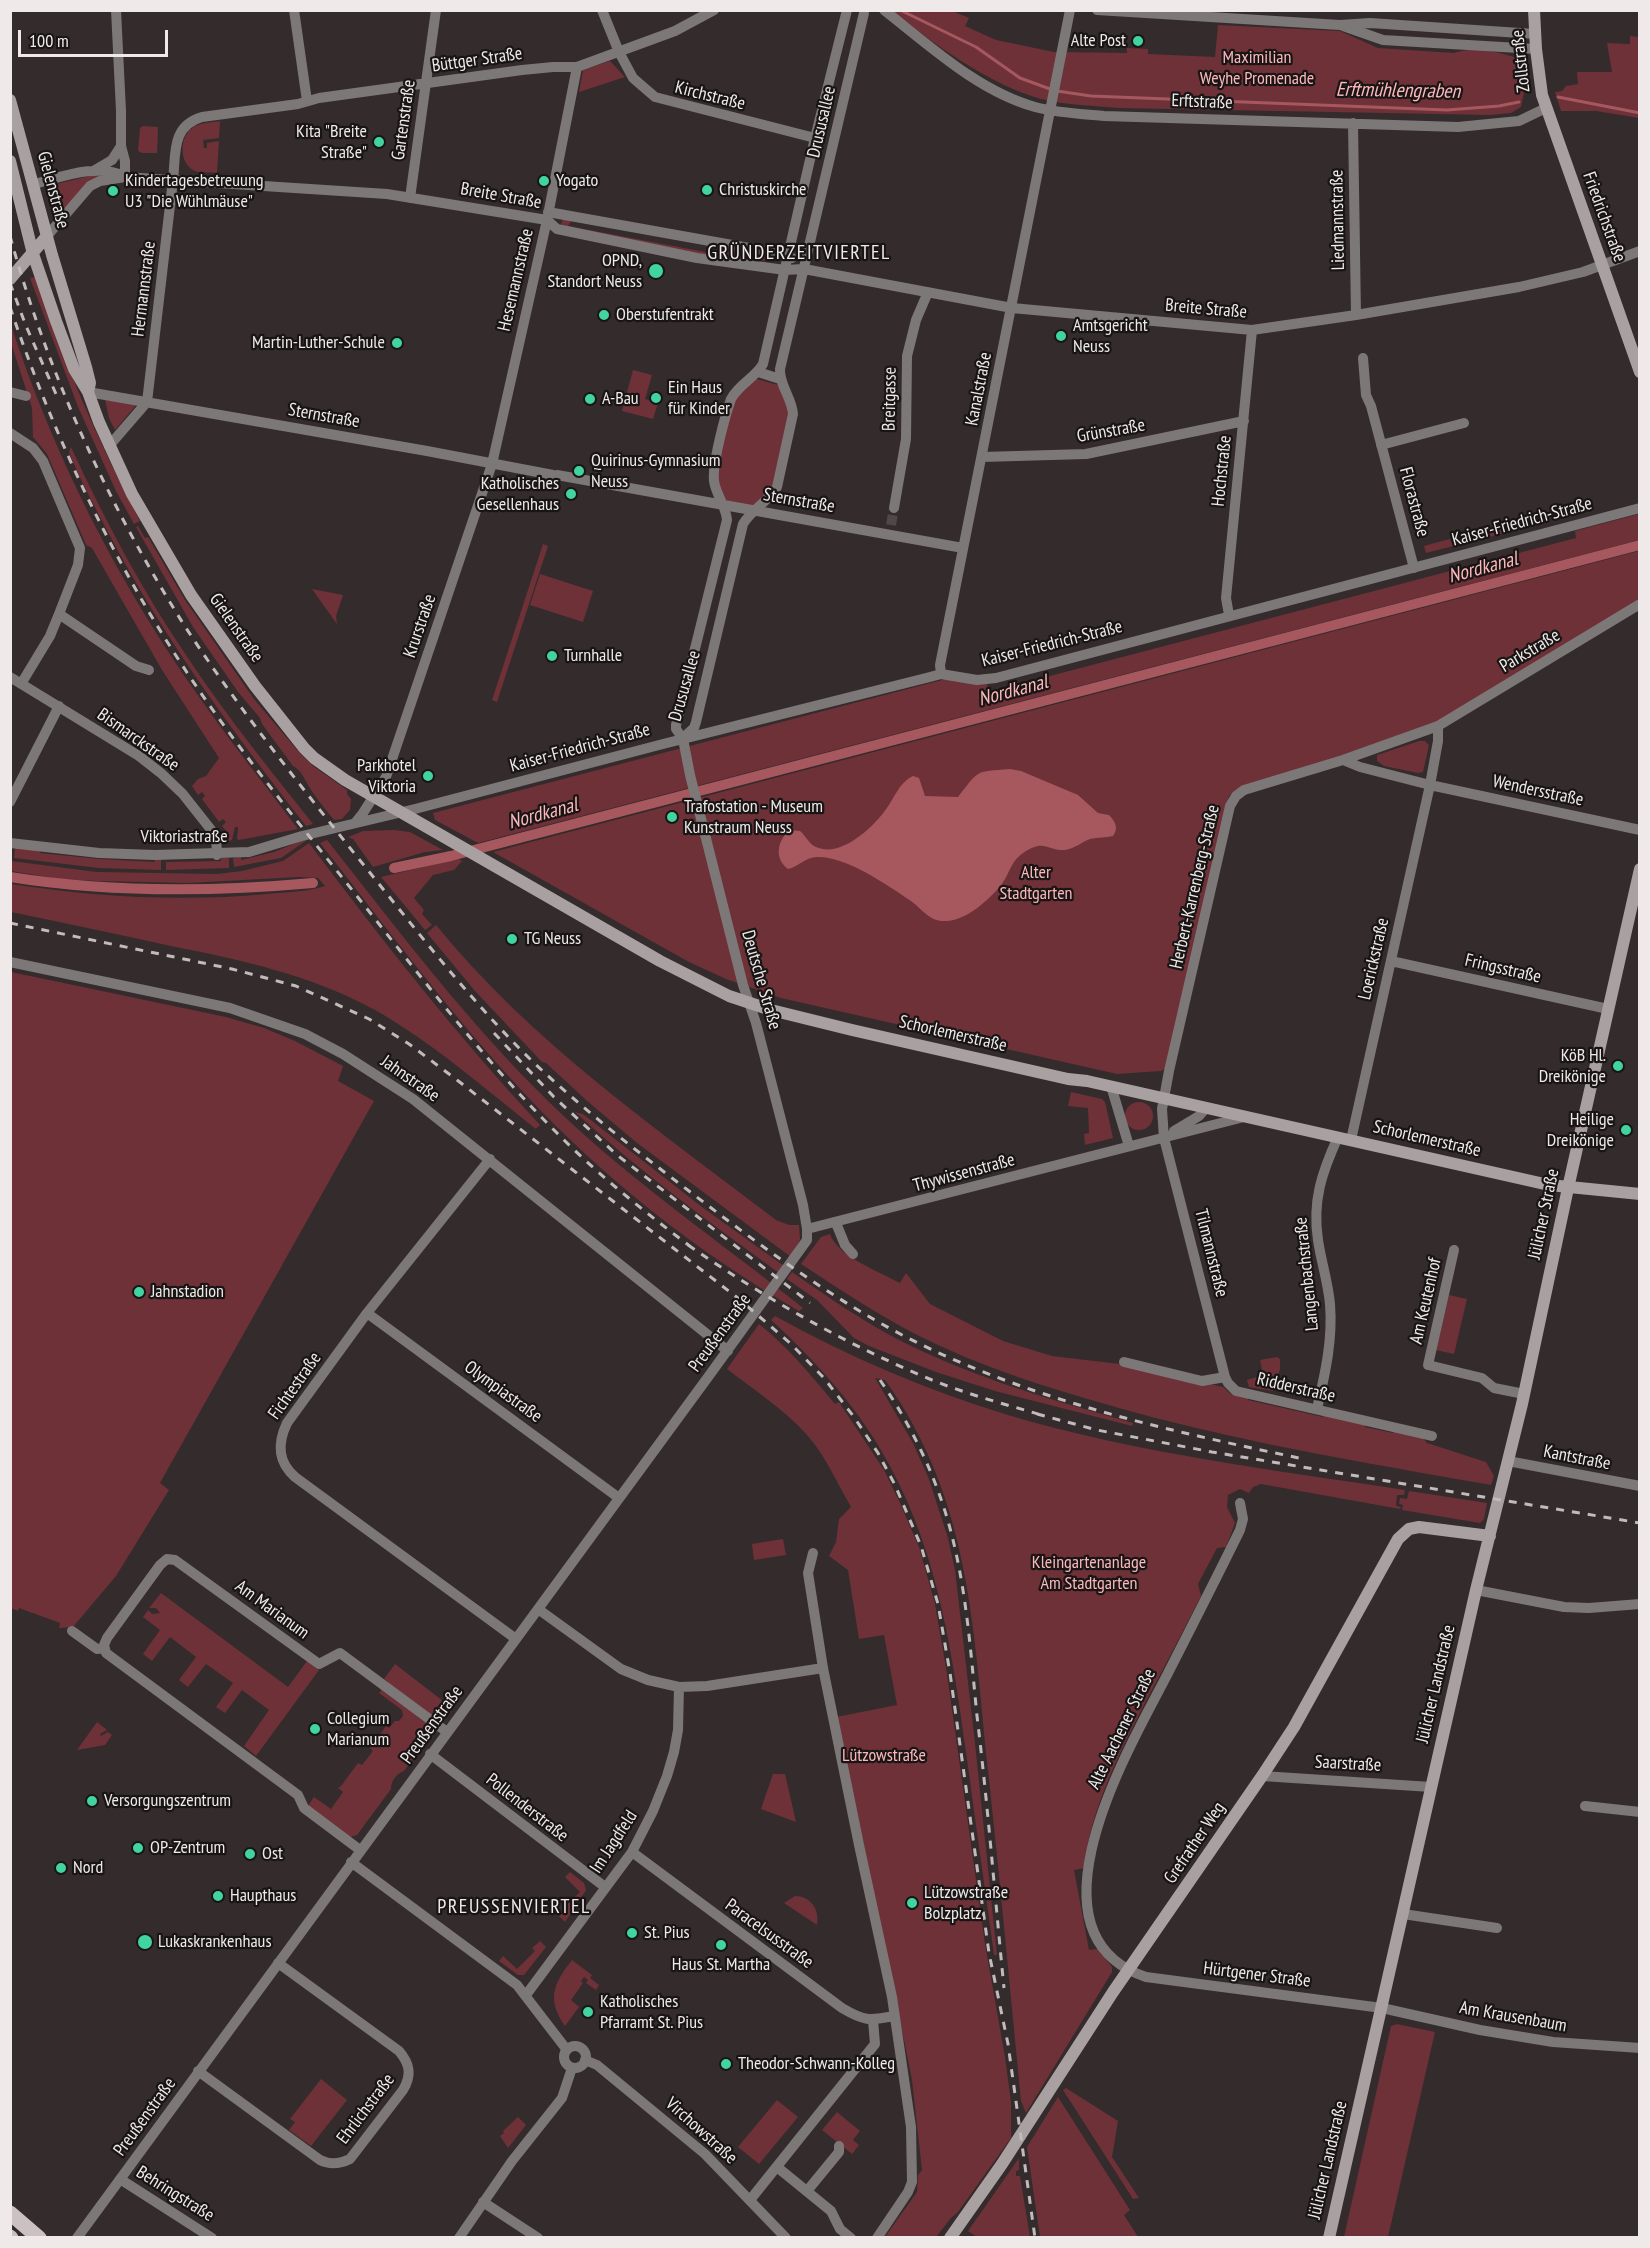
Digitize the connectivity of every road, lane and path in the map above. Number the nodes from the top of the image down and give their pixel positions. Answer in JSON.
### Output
{"nodes":[{"id":1,"x":116,"y":10,"type":"edge"},
{"id":2,"x":294,"y":10,"type":"edge"},
{"id":3,"x":436,"y":10,"type":"edge"},
{"id":4,"x":602,"y":10,"type":"edge"},
{"id":5,"x":714,"y":10,"type":"edge"},
{"id":6,"x":849,"y":10,"type":"edge"},
{"id":7,"x":884,"y":10,"type":"edge"},
{"id":8,"x":1070,"y":10,"type":"edge"},
{"id":9,"x":1097,"y":10,"type":"edge"},
{"id":10,"x":1534,"y":10,"type":"edge"},
{"id":11,"x":866,"y":12,"type":"edge"},
{"id":12,"x":1340,"y":25,"type":"junction"},
{"id":13,"x":1535,"y":34,"type":"junction"},
{"id":14,"x":1536,"y":50,"type":"junction"},
{"id":15,"x":619,"y":52,"type":"junction"},
{"id":16,"x":577,"y":67,"type":"junction"},
{"id":17,"x":425,"y":84,"type":"junction"},
{"id":18,"x":10,"y":100,"type":"edge"},
{"id":19,"x":307,"y":101,"type":"junction"},
{"id":20,"x":1051,"y":105,"type":"junction"},
{"id":21,"x":1546,"y":108,"type":"junction"},
{"id":22,"x":234,"y":113,"type":"joint"},
{"id":23,"x":1353,"y":123,"type":"junction"},
{"id":24,"x":815,"y":138,"type":"junction"},
{"id":25,"x":121,"y":146,"type":"junction"},
{"id":26,"x":10,"y":161,"type":"edge"},
{"id":27,"x":92,"y":171,"type":"junction"},
{"id":28,"x":125,"y":177,"type":"junction"},
{"id":29,"x":173,"y":180,"type":"junction"},
{"id":30,"x":34,"y":184,"type":"junction"},
{"id":31,"x":14,"y":189,"type":"edge"},
{"id":32,"x":410,"y":198,"type":"junction"},
{"id":33,"x":547,"y":216,"type":"junction"},
{"id":34,"x":47,"y":236,"type":"junction"},
{"id":35,"x":1640,"y":251,"type":"edge"},
{"id":36,"x":33,"y":254,"type":"junction"},
{"id":37,"x":788,"y":255,"type":"junction"},
{"id":38,"x":1602,"y":265,"type":"junction"},
{"id":39,"x":804,"y":269,"type":"junction"},
{"id":40,"x":785,"y":270,"type":"junction"},
{"id":41,"x":10,"y":279,"type":"edge"},
{"id":42,"x":928,"y":292,"type":"junction"},
{"id":43,"x":1012,"y":308,"type":"junction"},
{"id":44,"x":1356,"y":315,"type":"junction"},
{"id":45,"x":1252,"y":330,"type":"junction"},
{"id":46,"x":1363,"y":358,"type":"dead end"},
{"id":47,"x":758,"y":372,"type":"junction"},
{"id":48,"x":1640,"y":372,"type":"edge"},
{"id":49,"x":780,"y":379,"type":"junction"},
{"id":50,"x":10,"y":392,"type":"edge"},
{"id":51,"x":88,"y":392,"type":"junction"},
{"id":52,"x":26,"y":396,"type":"dead end"},
{"id":53,"x":147,"y":402,"type":"junction"},
{"id":54,"x":1244,"y":421,"type":"junction"},
{"id":55,"x":1464,"y":423,"type":"dead end"},
{"id":56,"x":10,"y":433,"type":"edge"},
{"id":57,"x":1381,"y":445,"type":"junction"},
{"id":58,"x":109,"y":446,"type":"junction"},
{"id":59,"x":982,"y":457,"type":"junction"},
{"id":60,"x":492,"y":464,"type":"junction"},
{"id":61,"x":723,"y":505,"type":"junction"},
{"id":62,"x":894,"y":508,"type":"tunnel mouth"},
{"id":63,"x":1640,"y":508,"type":"edge"},
{"id":64,"x":754,"y":510,"type":"junction"},
{"id":65,"x":963,"y":548,"type":"junction"},
{"id":66,"x":1414,"y":568,"type":"junction"},
{"id":67,"x":1640,"y":604,"type":"edge"},
{"id":68,"x":59,"y":614,"type":"junction"},
{"id":69,"x":1228,"y":615,"type":"junction"},
{"id":70,"x":149,"y":670,"type":"dead end"},
{"id":71,"x":941,"y":674,"type":"junction"},
{"id":72,"x":10,"y":677,"type":"edge"},
{"id":73,"x":21,"y":684,"type":"junction"},
{"id":74,"x":59,"y":706,"type":"junction"},
{"id":75,"x":1438,"y":726,"type":"junction"},
{"id":76,"x":683,"y":739,"type":"junction"},
{"id":77,"x":1343,"y":760,"type":"junction"},
{"id":78,"x":1430,"y":785,"type":"junction"},
{"id":79,"x":374,"y":798,"type":"junction"},
{"id":80,"x":10,"y":802,"type":"edge"},
{"id":81,"x":401,"y":812,"type":"junction"},
{"id":82,"x":355,"y":823,"type":"junction"},
{"id":83,"x":1640,"y":830,"type":"edge"},
{"id":84,"x":10,"y":843,"type":"edge"},
{"id":85,"x":217,"y":855,"type":"junction"},
{"id":86,"x":1640,"y":869,"type":"edge"},
{"id":87,"x":1391,"y":961,"type":"junction"},
{"id":88,"x":10,"y":962,"type":"edge"},
{"id":89,"x":750,"y":1004,"type":"junction"},
{"id":90,"x":1608,"y":1010,"type":"junction"},
{"id":91,"x":1111,"y":1086,"type":"junction"},
{"id":92,"x":1164,"y":1099,"type":"junction"},
{"id":93,"x":1206,"y":1108,"type":"junction"},
{"id":94,"x":1244,"y":1117,"type":"junction"},
{"id":95,"x":1164,"y":1138,"type":"junction"},
{"id":96,"x":1344,"y":1139,"type":"junction"},
{"id":97,"x":1129,"y":1146,"type":"junction"},
{"id":98,"x":490,"y":1160,"type":"junction"},
{"id":99,"x":1568,"y":1188,"type":"junction"},
{"id":100,"x":1640,"y":1194,"type":"edge"},
{"id":101,"x":836,"y":1223,"type":"junction"},
{"id":102,"x":807,"y":1229,"type":"junction"},
{"id":103,"x":1454,"y":1250,"type":"dead end"},
{"id":104,"x":853,"y":1254,"type":"dead end"},
{"id":105,"x":367,"y":1313,"type":"junction"},
{"id":106,"x":728,"y":1351,"type":"junction"},
{"id":107,"x":1124,"y":1362,"type":"dead end"},
{"id":108,"x":1225,"y":1377,"type":"junction"},
{"id":109,"x":1524,"y":1394,"type":"junction"},
{"id":110,"x":1317,"y":1409,"type":"junction"},
{"id":111,"x":1432,"y":1436,"type":"dead end"},
{"id":112,"x":1508,"y":1461,"type":"junction"},
{"id":113,"x":1640,"y":1486,"type":"edge"},
{"id":114,"x":619,"y":1498,"type":"junction"},
{"id":115,"x":1240,"y":1503,"type":"dead end"},
{"id":116,"x":1490,"y":1536,"type":"junction"},
{"id":117,"x":813,"y":1553,"type":"dead end"},
{"id":118,"x":1476,"y":1590,"type":"junction"},
{"id":119,"x":1640,"y":1604,"type":"edge"},
{"id":120,"x":538,"y":1609,"type":"junction"},
{"id":121,"x":72,"y":1631,"type":"dead end"},
{"id":122,"x":516,"y":1639,"type":"junction"},
{"id":123,"x":104,"y":1648,"type":"junction"},
{"id":124,"x":824,"y":1668,"type":"junction"},
{"id":125,"x":679,"y":1687,"type":"junction"},
{"id":126,"x":447,"y":1731,"type":"junction"},
{"id":127,"x":430,"y":1754,"type":"junction"},
{"id":128,"x":1262,"y":1776,"type":"junction"},
{"id":129,"x":1431,"y":1786,"type":"junction"},
{"id":130,"x":1585,"y":1806,"type":"dead end"},
{"id":131,"x":1640,"y":1812,"type":"edge"},
{"id":132,"x":360,"y":1850,"type":"junction"},
{"id":133,"x":632,"y":1852,"type":"junction"},
{"id":134,"x":351,"y":1862,"type":"junction"},
{"id":135,"x":605,"y":1887,"type":"junction"},
{"id":136,"x":1403,"y":1914,"type":"junction"},
{"id":137,"x":1497,"y":1928,"type":"dead end"},
{"id":138,"x":278,"y":1963,"type":"junction"},
{"id":139,"x":1129,"y":1969,"type":"junction"},
{"id":140,"x":526,"y":1995,"type":"junction"},
{"id":141,"x":1382,"y":2008,"type":"junction"},
{"id":142,"x":894,"y":2016,"type":"junction"},
{"id":143,"x":873,"y":2020,"type":"junction"},
{"id":144,"x":1640,"y":2048,"type":"edge"},
{"id":145,"x":567,"y":2050,"type":"junction"},
{"id":146,"x":585,"y":2060,"type":"junction"},
{"id":147,"x":572,"y":2068,"type":"junction"},
{"id":148,"x":198,"y":2072,"type":"junction"},
{"id":149,"x":839,"y":2146,"type":"dead end"},
{"id":150,"x":777,"y":2167,"type":"junction"},
{"id":151,"x":120,"y":2179,"type":"junction"},
{"id":152,"x":807,"y":2192,"type":"junction"},
{"id":153,"x":750,"y":2200,"type":"junction"},
{"id":154,"x":483,"y":2202,"type":"junction"},
{"id":155,"x":10,"y":2213,"type":"edge"},
{"id":156,"x":39,"y":2238,"type":"edge"},
{"id":157,"x":77,"y":2238,"type":"edge"},
{"id":158,"x":212,"y":2238,"type":"edge"},
{"id":159,"x":459,"y":2238,"type":"edge"},
{"id":160,"x":538,"y":2238,"type":"edge"},
{"id":161,"x":786,"y":2238,"type":"edge"},
{"id":162,"x":851,"y":2238,"type":"edge"},
{"id":163,"x":877,"y":2238,"type":"edge"},
{"id":164,"x":950,"y":2238,"type":"edge"},
{"id":165,"x":1329,"y":2238,"type":"edge"}],
"edges":[{"from":1,"to":25,"type":"street"},
{"from":2,"to":19,"type":"street"},
{"from":3,"to":17,"type":"street","name":"Gartenstraße"},
{"from":4,"to":15,"type":"street","name":"Kirchstraße"},
{"from":5,"to":15,"type":"street","name":"Büttger Straße"},
{"from":6,"to":11,"type":"street"},
{"from":6,"to":24,"type":"street","name":"Drususallee"},
{"from":7,"to":20,"type":"street","name":"Erftstraße"},
{"from":8,"to":20,"type":"street","name":"Kanalstraße"},
{"from":9,"to":12,"type":"street"},
{"from":10,"to":13,"type":"main road","name":"Zollstraße"},
{"from":11,"to":39,"type":"street","name":"Drususallee"},
{"from":12,"to":13,"type":"street"},
{"from":12,"to":14,"type":"street"},
{"from":13,"to":14,"type":"main road","name":"Zollstraße"},
{"from":14,"to":21,"type":"main road","name":"Zollstraße"},
{"from":15,"to":16,"type":"street","name":"Büttger Straße"},
{"from":15,"to":24,"type":"street","name":"Kirchstraße"},
{"from":16,"to":17,"type":"street","name":"Büttger Straße"},
{"from":16,"to":33,"type":"street","name":"Hesemannstraße"},
{"from":17,"to":19,"type":"street","name":"Büttger Straße"},
{"from":17,"to":32,"type":"street","name":"Gartenstraße"},
{"from":18,"to":30,"type":"main road","name":"Gielenstraße"},
{"from":19,"to":22,"type":"street","name":"Büttger Straße"},
{"from":20,"to":23,"type":"street","name":"Erftstraße"},
{"from":20,"to":43,"type":"street","name":"Kanalstraße"},
{"from":21,"to":23,"type":"street","name":"Erftstraße"},
{"from":21,"to":38,"type":"main road","name":"Friedrichstraße"},
{"from":22,"to":29,"type":"street","name":"Hermannstraße"},
{"from":23,"to":44,"type":"street","name":"Liedmannstraße"},
{"from":24,"to":37,"type":"street","name":"Drususallee"},
{"from":25,"to":27,"type":"street"},
{"from":25,"to":28,"type":"street"},
{"from":26,"to":31,"type":"main road","name":"Gielenstraße"},
{"from":27,"to":28,"type":"street"},
{"from":27,"to":30,"type":"street"},
{"from":28,"to":29,"type":"street","name":"Breite Straße"},
{"from":28,"to":34,"type":"street"},
{"from":29,"to":32,"type":"street","name":"Breite Straße"},
{"from":29,"to":53,"type":"street","name":"Hermannstraße"},
{"from":30,"to":31,"type":"main road"},
{"from":30,"to":34,"type":"main road","name":"Gielenstraße"},
{"from":31,"to":36,"type":"main road","name":"Gielenstraße"},
{"from":32,"to":33,"type":"street","name":"Breite Straße"},
{"from":33,"to":37,"type":"street","name":"Breite Straße"},
{"from":33,"to":40,"type":"street","name":"Breite Straße"},
{"from":33,"to":60,"type":"street","name":"Hesemannstraße"},
{"from":34,"to":36,"type":"main road"},
{"from":34,"to":51,"type":"main road","name":"Gielenstraße"},
{"from":35,"to":38,"type":"street","name":"Breite Straße"},
{"from":36,"to":41,"type":"main road"},
{"from":36,"to":51,"type":"main road","name":"Gielenstraße"},
{"from":37,"to":39,"type":"street"},
{"from":37,"to":40,"type":"street","name":"Drususallee"},
{"from":38,"to":44,"type":"street","name":"Breite Straße"},
{"from":38,"to":48,"type":"main road","name":"Friedrichstraße"},
{"from":39,"to":40,"type":"street","name":"Breite Straße"},
{"from":39,"to":42,"type":"street","name":"Breite Straße"},
{"from":39,"to":49,"type":"street","name":"Drususallee"},
{"from":40,"to":47,"type":"street","name":"Drususallee"},
{"from":42,"to":43,"type":"street","name":"Breite Straße"},
{"from":42,"to":62,"type":"street","name":"Breitgasse"},
{"from":43,"to":45,"type":"street","name":"Breite Straße"},
{"from":43,"to":59,"type":"street","name":"Kanalstraße"},
{"from":44,"to":45,"type":"street","name":"Breite Straße"},
{"from":45,"to":54,"type":"street","name":"Hochstraße"},
{"from":46,"to":57,"type":"street","name":"Florastraße"},
{"from":47,"to":49,"type":"street"},
{"from":47,"to":61,"type":"street","name":"Drususallee"},
{"from":49,"to":64,"type":"street","name":"Drususallee"},
{"from":50,"to":52,"type":"street"},
{"from":51,"to":53,"type":"street","name":"Sternstraße"},
{"from":51,"to":58,"type":"main road","name":"Gielenstraße"},
{"from":53,"to":58,"type":"street"},
{"from":53,"to":60,"type":"street","name":"Sternstraße"},
{"from":54,"to":59,"type":"street","name":"Grünstraße"},
{"from":54,"to":69,"type":"street","name":"Hochstraße"},
{"from":55,"to":57,"type":"street"},
{"from":56,"to":68,"type":"street"},
{"from":57,"to":66,"type":"street","name":"Florastraße"},
{"from":58,"to":79,"type":"main road","name":"Gielenstraße"},
{"from":59,"to":65,"type":"street","name":"Kanalstraße"},
{"from":60,"to":61,"type":"street","name":"Sternstraße"},
{"from":60,"to":79,"type":"street","name":"Krurstraße"},
{"from":61,"to":64,"type":"street","name":"Sternstraße"},
{"from":61,"to":76,"type":"street","name":"Drususallee"},
{"from":63,"to":66,"type":"street","name":"Kaiser-Friedrich-Straße"},
{"from":64,"to":65,"type":"street","name":"Sternstraße"},
{"from":64,"to":76,"type":"street","name":"Drususallee"},
{"from":65,"to":71,"type":"street","name":"Kanalstraße"},
{"from":66,"to":69,"type":"street","name":"Kaiser-Friedrich-Straße"},
{"from":67,"to":75,"type":"street","name":"Parkstraße"},
{"from":68,"to":70,"type":"street"},
{"from":68,"to":73,"type":"street"},
{"from":69,"to":71,"type":"street","name":"Kaiser-Friedrich-Straße"},
{"from":71,"to":76,"type":"street","name":"Kaiser-Friedrich-Straße"},
{"from":72,"to":73,"type":"street","name":"Bismarckstraße"},
{"from":73,"to":74,"type":"street","name":"Bismarckstraße"},
{"from":74,"to":80,"type":"street"},
{"from":74,"to":85,"type":"street","name":"Bismarckstraße"},
{"from":75,"to":77,"type":"street","name":"Parkstraße"},
{"from":75,"to":78,"type":"street","name":"Loerickstraße"},
{"from":76,"to":81,"type":"street","name":"Kaiser-Friedrich-Straße"},
{"from":76,"to":89,"type":"street","name":"Deutsche Straße"},
{"from":77,"to":78,"type":"street","name":"Wendersstraße"},
{"from":77,"to":92,"type":"street","name":"Herbert-Karrenberg-Straße"},
{"from":78,"to":83,"type":"street","name":"Wendersstraße"},
{"from":78,"to":87,"type":"street","name":"Loerickstraße"},
{"from":79,"to":81,"type":"main road","name":"Schorlemerstraße"},
{"from":79,"to":82,"type":"street"},
{"from":81,"to":82,"type":"street","name":"Viktoriastraße"},
{"from":81,"to":89,"type":"main road","name":"Schorlemerstraße"},
{"from":82,"to":85,"type":"street","name":"Viktoriastraße"},
{"from":84,"to":85,"type":"street","name":"Viktoriastraße"},
{"from":86,"to":90,"type":"main road","name":"Jülicher Straße"},
{"from":87,"to":90,"type":"street","name":"Fringsstraße"},
{"from":87,"to":96,"type":"street","name":"Loerickstraße"},
{"from":88,"to":98,"type":"street","name":"Jahnstraße"},
{"from":89,"to":91,"type":"main road","name":"Schorlemerstraße"},
{"from":89,"to":102,"type":"street","name":"Deutsche Straße"},
{"from":90,"to":99,"type":"main road","name":"Jülicher Straße"},
{"from":91,"to":92,"type":"main road","name":"Schorlemerstraße"},
{"from":91,"to":97,"type":"street"},
{"from":92,"to":93,"type":"main road","name":"Schorlemerstraße"},
{"from":92,"to":95,"type":"street","name":"Herbert-Karrenberg-Straße"},
{"from":93,"to":94,"type":"main road","name":"Schorlemerstraße"},
{"from":93,"to":95,"type":"street"},
{"from":94,"to":95,"type":"street","name":"Thywissenstraße"},
{"from":94,"to":96,"type":"main road","name":"Schorlemerstraße"},
{"from":95,"to":97,"type":"street","name":"Thywissenstraße"},
{"from":95,"to":108,"type":"street","name":"Tilmannstraße"},
{"from":96,"to":99,"type":"main road","name":"Schorlemerstraße"},
{"from":96,"to":110,"type":"street","name":"Langenbachstraße"},
{"from":97,"to":101,"type":"street","name":"Thywissenstraße"},
{"from":98,"to":105,"type":"street","name":"Fichtestraße"},
{"from":98,"to":106,"type":"street","name":"Jahnstraße"},
{"from":99,"to":100,"type":"main road","name":"Schorlemerstraße"},
{"from":99,"to":109,"type":"main road","name":"Jülicher Straße"},
{"from":101,"to":102,"type":"street","name":"Thywissenstraße"},
{"from":101,"to":104,"type":"street"},
{"from":102,"to":106,"type":"street","name":"Preußenstraße"},
{"from":103,"to":109,"type":"street","name":"Am Keutenhof"},
{"from":105,"to":114,"type":"street","name":"Olympiastraße"},
{"from":105,"to":122,"type":"street","name":"Fichtestraße"},
{"from":106,"to":114,"type":"street","name":"Preußenstraße"},
{"from":107,"to":108,"type":"street"},
{"from":108,"to":110,"type":"street","name":"Ridderstraße"},
{"from":109,"to":112,"type":"main road","name":"Jülicher Straße"},
{"from":110,"to":111,"type":"street","name":"Ridderstraße"},
{"from":112,"to":113,"type":"street","name":"Kantstraße"},
{"from":112,"to":116,"type":"main road","name":"Jülicher Landstraße"},
{"from":114,"to":120,"type":"street","name":"Preußenstraße"},
{"from":115,"to":139,"type":"street","name":"Alte Aachener Straße"},
{"from":116,"to":118,"type":"main road","name":"Jülicher Landstraße"},
{"from":116,"to":128,"type":"main road","name":"Grefrather Weg"},
{"from":117,"to":124,"type":"street"},
{"from":118,"to":119,"type":"street"},
{"from":118,"to":129,"type":"main road","name":"Jülicher Landstraße"},
{"from":120,"to":122,"type":"street","name":"Preußenstraße"},
{"from":120,"to":125,"type":"street"},
{"from":121,"to":123,"type":"street"},
{"from":122,"to":126,"type":"street","name":"Preußenstraße"},
{"from":123,"to":126,"type":"street","name":"Am Marianum"},
{"from":123,"to":132,"type":"street"},
{"from":124,"to":125,"type":"street"},
{"from":124,"to":142,"type":"street"},
{"from":125,"to":133,"type":"street","name":"Im Jagdfeld"},
{"from":126,"to":127,"type":"street","name":"Preußenstraße"},
{"from":127,"to":132,"type":"street","name":"Preußenstraße"},
{"from":127,"to":135,"type":"street","name":"Pollenderstraße"},
{"from":128,"to":129,"type":"street","name":"Saarstraße"},
{"from":128,"to":139,"type":"main road","name":"Grefrather Weg"},
{"from":129,"to":136,"type":"main road","name":"Jülicher Landstraße"},
{"from":130,"to":131,"type":"street"},
{"from":132,"to":134,"type":"street","name":"Preußenstraße"},
{"from":133,"to":135,"type":"street","name":"Im Jagdfeld"},
{"from":133,"to":143,"type":"street","name":"Paracelsusstraße"},
{"from":134,"to":138,"type":"street","name":"Preußenstraße"},
{"from":134,"to":140,"type":"street"},
{"from":135,"to":140,"type":"street","name":"Im Jagdfeld"},
{"from":136,"to":137,"type":"street"},
{"from":136,"to":141,"type":"main road","name":"Jülicher Landstraße"},
{"from":138,"to":148,"type":"street","name":"Preußenstraße"},
{"from":138,"to":148,"type":"street","name":"Ehrlichstraße"},
{"from":139,"to":141,"type":"street","name":"Hürtgener Straße"},
{"from":139,"to":164,"type":"main road","name":"Grefrather Weg"},
{"from":140,"to":145,"type":"street"},
{"from":141,"to":144,"type":"street","name":"Am Krausenbaum"},
{"from":141,"to":165,"type":"main road","name":"Jülicher Landstraße"},
{"from":142,"to":143,"type":"street"},
{"from":142,"to":163,"type":"street"},
{"from":143,"to":150,"type":"street"},
{"from":145,"to":146,"type":"street"},
{"from":145,"to":147,"type":"street"},
{"from":146,"to":147,"type":"street"},
{"from":146,"to":153,"type":"street","name":"Virchowstraße"},
{"from":147,"to":154,"type":"street"},
{"from":148,"to":151,"type":"street","name":"Preußenstraße"},
{"from":149,"to":152,"type":"street"},
{"from":150,"to":152,"type":"street"},
{"from":150,"to":153,"type":"street"},
{"from":151,"to":157,"type":"street","name":"Preußenstraße"},
{"from":151,"to":158,"type":"street","name":"Behringstraße"},
{"from":152,"to":162,"type":"street"},
{"from":153,"to":161,"type":"street","name":"Virchowstraße"},
{"from":154,"to":159,"type":"street"},
{"from":154,"to":160,"type":"street"},
{"from":155,"to":156,"type":"main road"}]}
